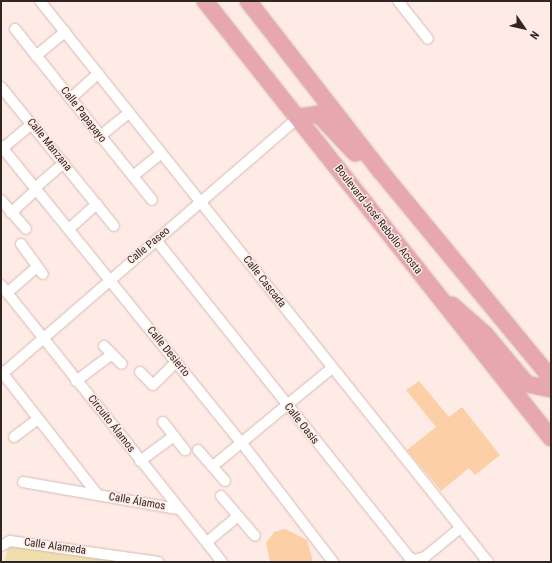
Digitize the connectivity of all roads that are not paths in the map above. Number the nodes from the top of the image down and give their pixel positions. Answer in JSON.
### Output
{"nodes":[{"id":1,"x":40,"y":1,"type":"edge"},
{"id":2,"x":205,"y":1,"type":"edge"},
{"id":3,"x":248,"y":1,"type":"edge"},
{"id":4,"x":398,"y":1,"type":"edge"},
{"id":5,"x":15,"y":29,"type":"dead end"},
{"id":6,"x":65,"y":32,"type":"junction"},
{"id":7,"x":428,"y":39,"type":"dead end"},
{"id":8,"x":36,"y":56,"type":"junction"},
{"id":9,"x":98,"y":74,"type":"junction"},
{"id":10,"x":1,"y":87,"type":"edge"},
{"id":11,"x":70,"y":100,"type":"junction"},
{"id":12,"x":129,"y":113,"type":"junction"},
{"id":13,"x":299,"y":118,"type":"junction"},
{"id":14,"x":32,"y":124,"type":"junction"},
{"id":15,"x":99,"y":137,"type":"junction"},
{"id":16,"x":2,"y":147,"type":"edge"},
{"id":17,"x":161,"y":153,"type":"junction"},
{"id":18,"x":64,"y":163,"type":"junction"},
{"id":19,"x":382,"y":173,"type":"junction"},
{"id":20,"x":133,"y":176,"type":"junction"},
{"id":21,"x":36,"y":189,"type":"junction"},
{"id":22,"x":1,"y":200,"type":"edge"},
{"id":23,"x":152,"y":200,"type":"dead end"},
{"id":24,"x":200,"y":202,"type":"junction"},
{"id":25,"x":97,"y":204,"type":"junction"},
{"id":26,"x":11,"y":213,"type":"junction"},
{"id":27,"x":114,"y":226,"type":"dead end"},
{"id":28,"x":70,"y":228,"type":"junction"},
{"id":29,"x":26,"y":229,"type":"dead end"},
{"id":30,"x":156,"y":240,"type":"junction"},
{"id":31,"x":21,"y":244,"type":"dead end"},
{"id":32,"x":110,"y":279,"type":"junction"},
{"id":33,"x":4,"y":289,"type":"edge"},
{"id":34,"x":440,"y":299,"type":"junction"},
{"id":35,"x":42,"y":338,"type":"junction"},
{"id":36,"x":104,"y":346,"type":"dead end"},
{"id":37,"x":111,"y":355,"type":"junction"},
{"id":38,"x":176,"y":362,"type":"junction"},
{"id":39,"x":122,"y":364,"type":"dead end"},
{"id":40,"x":332,"y":368,"type":"junction"},
{"id":41,"x":140,"y":372,"type":"dead end"},
{"id":42,"x":2,"y":373,"type":"edge"},
{"id":43,"x":551,"y":378,"type":"edge"},
{"id":44,"x":76,"y":381,"type":"junction"},
{"id":45,"x":551,"y":389,"type":"edge"},
{"id":46,"x":286,"y":406,"type":"junction"},
{"id":47,"x":38,"y":419,"type":"junction"},
{"id":48,"x":163,"y":422,"type":"dead end"},
{"id":49,"x":174,"y":436,"type":"junction"},
{"id":50,"x":14,"y":437,"type":"dead end"},
{"id":51,"x":551,"y":438,"type":"edge"},
{"id":52,"x":241,"y":442,"type":"junction"},
{"id":53,"x":185,"y":450,"type":"dead end"},
{"id":54,"x":198,"y":450,"type":"dead end"},
{"id":55,"x":140,"y":461,"type":"junction"},
{"id":56,"x":213,"y":466,"type":"junction"},
{"id":57,"x":225,"y":481,"type":"dead end"},
{"id":58,"x":23,"y":482,"type":"dead end"},
{"id":59,"x":97,"y":494,"type":"junction"},
{"id":60,"x":221,"y":496,"type":"dead end"},
{"id":61,"x":178,"y":509,"type":"junction"},
{"id":62,"x":238,"y":516,"type":"junction"},
{"id":63,"x":460,"y":528,"type":"junction"},
{"id":64,"x":255,"y":536,"type":"dead end"},
{"id":65,"x":207,"y":542,"type":"junction"},
{"id":66,"x":1,"y":546,"type":"edge"},
{"id":67,"x":159,"y":562,"type":"edge"},
{"id":68,"x":222,"y":562,"type":"edge"},
{"id":69,"x":333,"y":562,"type":"edge"},
{"id":70,"x":488,"y":562,"type":"edge"}],
"edges":[{"from":1,"to":6,"type":"street","name":"Calle Cascada"},
{"from":2,"to":13,"type":"main road","name":"Boulevard José Rebollo Acosta"},
{"from":3,"to":19,"type":"main road"},
{"from":4,"to":7,"type":"street"},
{"from":5,"to":8,"type":"street","name":"Calle Papapayo"},
{"from":6,"to":8,"type":"street"},
{"from":6,"to":9,"type":"street","name":"Calle Cascada"},
{"from":8,"to":11,"type":"street","name":"Calle Papapayo"},
{"from":9,"to":11,"type":"street"},
{"from":9,"to":12,"type":"street","name":"Calle Cascada"},
{"from":10,"to":14,"type":"street","name":"Calle Manzana"},
{"from":11,"to":15,"type":"street","name":"Calle Papapayo"},
{"from":12,"to":15,"type":"street"},
{"from":12,"to":17,"type":"street","name":"Calle Cascada"},
{"from":13,"to":19,"type":"main road"},
{"from":13,"to":24,"type":"street","name":"Calle Paseo"},
{"from":13,"to":34,"type":"main road","name":"Boulevard José Rebollo Acosta"},
{"from":14,"to":16,"type":"street"},
{"from":14,"to":18,"type":"street","name":"Calle Manzana"},
{"from":15,"to":20,"type":"street","name":"Calle Papapayo"},
{"from":16,"to":21,"type":"street","name":"Calle Desierto"},
{"from":17,"to":20,"type":"street"},
{"from":17,"to":24,"type":"street","name":"Calle Cascada"},
{"from":18,"to":21,"type":"street"},
{"from":18,"to":25,"type":"street","name":"Calle Manzana"},
{"from":19,"to":43,"type":"main road"},
{"from":20,"to":23,"type":"street","name":"Calle Papapayo"},
{"from":21,"to":26,"type":"street"},
{"from":21,"to":28,"type":"street","name":"Calle Desierto"},
{"from":22,"to":26,"type":"street"},
{"from":24,"to":30,"type":"street","name":"Calle Paseo"},
{"from":24,"to":40,"type":"street","name":"Calle Cascada"},
{"from":25,"to":27,"type":"street","name":"Calle Manzana"},
{"from":25,"to":28,"type":"street"},
{"from":26,"to":29,"type":"street"},
{"from":28,"to":32,"type":"street","name":"Calle Desierto"},
{"from":30,"to":32,"type":"street","name":"Calle Paseo"},
{"from":30,"to":46,"type":"street","name":"Calle Oasis"},
{"from":31,"to":33,"type":"street"},
{"from":32,"to":35,"type":"street","name":"Calle Paseo"},
{"from":32,"to":38,"type":"street","name":"Calle Desierto"},
{"from":33,"to":35,"type":"street","name":"Circuito Álamos"},
{"from":34,"to":45,"type":"main road"},
{"from":34,"to":51,"type":"main road","name":"Boulevard José Rebollo Acosta"},
{"from":35,"to":42,"type":"street","name":"Calle Paseo"},
{"from":35,"to":44,"type":"street","name":"Circuito Álamos"},
{"from":36,"to":37,"type":"street"},
{"from":37,"to":39,"type":"street"},
{"from":37,"to":44,"type":"street"},
{"from":38,"to":41,"type":"street"},
{"from":38,"to":52,"type":"street","name":"Calle Desierto"},
{"from":40,"to":46,"type":"street"},
{"from":40,"to":63,"type":"street","name":"Calle Cascada"},
{"from":42,"to":47,"type":"street"},
{"from":44,"to":55,"type":"street","name":"Circuito Álamos"},
{"from":46,"to":52,"type":"street"},
{"from":46,"to":63,"type":"street","name":"Calle Oasis"},
{"from":47,"to":50,"type":"street"},
{"from":47,"to":59,"type":"street"},
{"from":48,"to":49,"type":"street"},
{"from":49,"to":53,"type":"street"},
{"from":49,"to":55,"type":"street"},
{"from":52,"to":56,"type":"street"},
{"from":52,"to":69,"type":"street","name":"Calle Desierto"},
{"from":54,"to":56,"type":"street"},
{"from":55,"to":61,"type":"street","name":"Circuito Álamos"},
{"from":56,"to":57,"type":"street"},
{"from":58,"to":59,"type":"street","name":"Calle Álamos"},
{"from":59,"to":61,"type":"street","name":"Calle Álamos"},
{"from":60,"to":62,"type":"street"},
{"from":61,"to":65,"type":"street","name":"Circuito Álamos"},
{"from":62,"to":64,"type":"street"},
{"from":62,"to":65,"type":"street"},
{"from":63,"to":70,"type":"street","name":"Calle Cascada"},
{"from":65,"to":68,"type":"street","name":"Circuito Álamos"},
{"from":66,"to":67,"type":"street","name":"Calle Alameda"}]}
